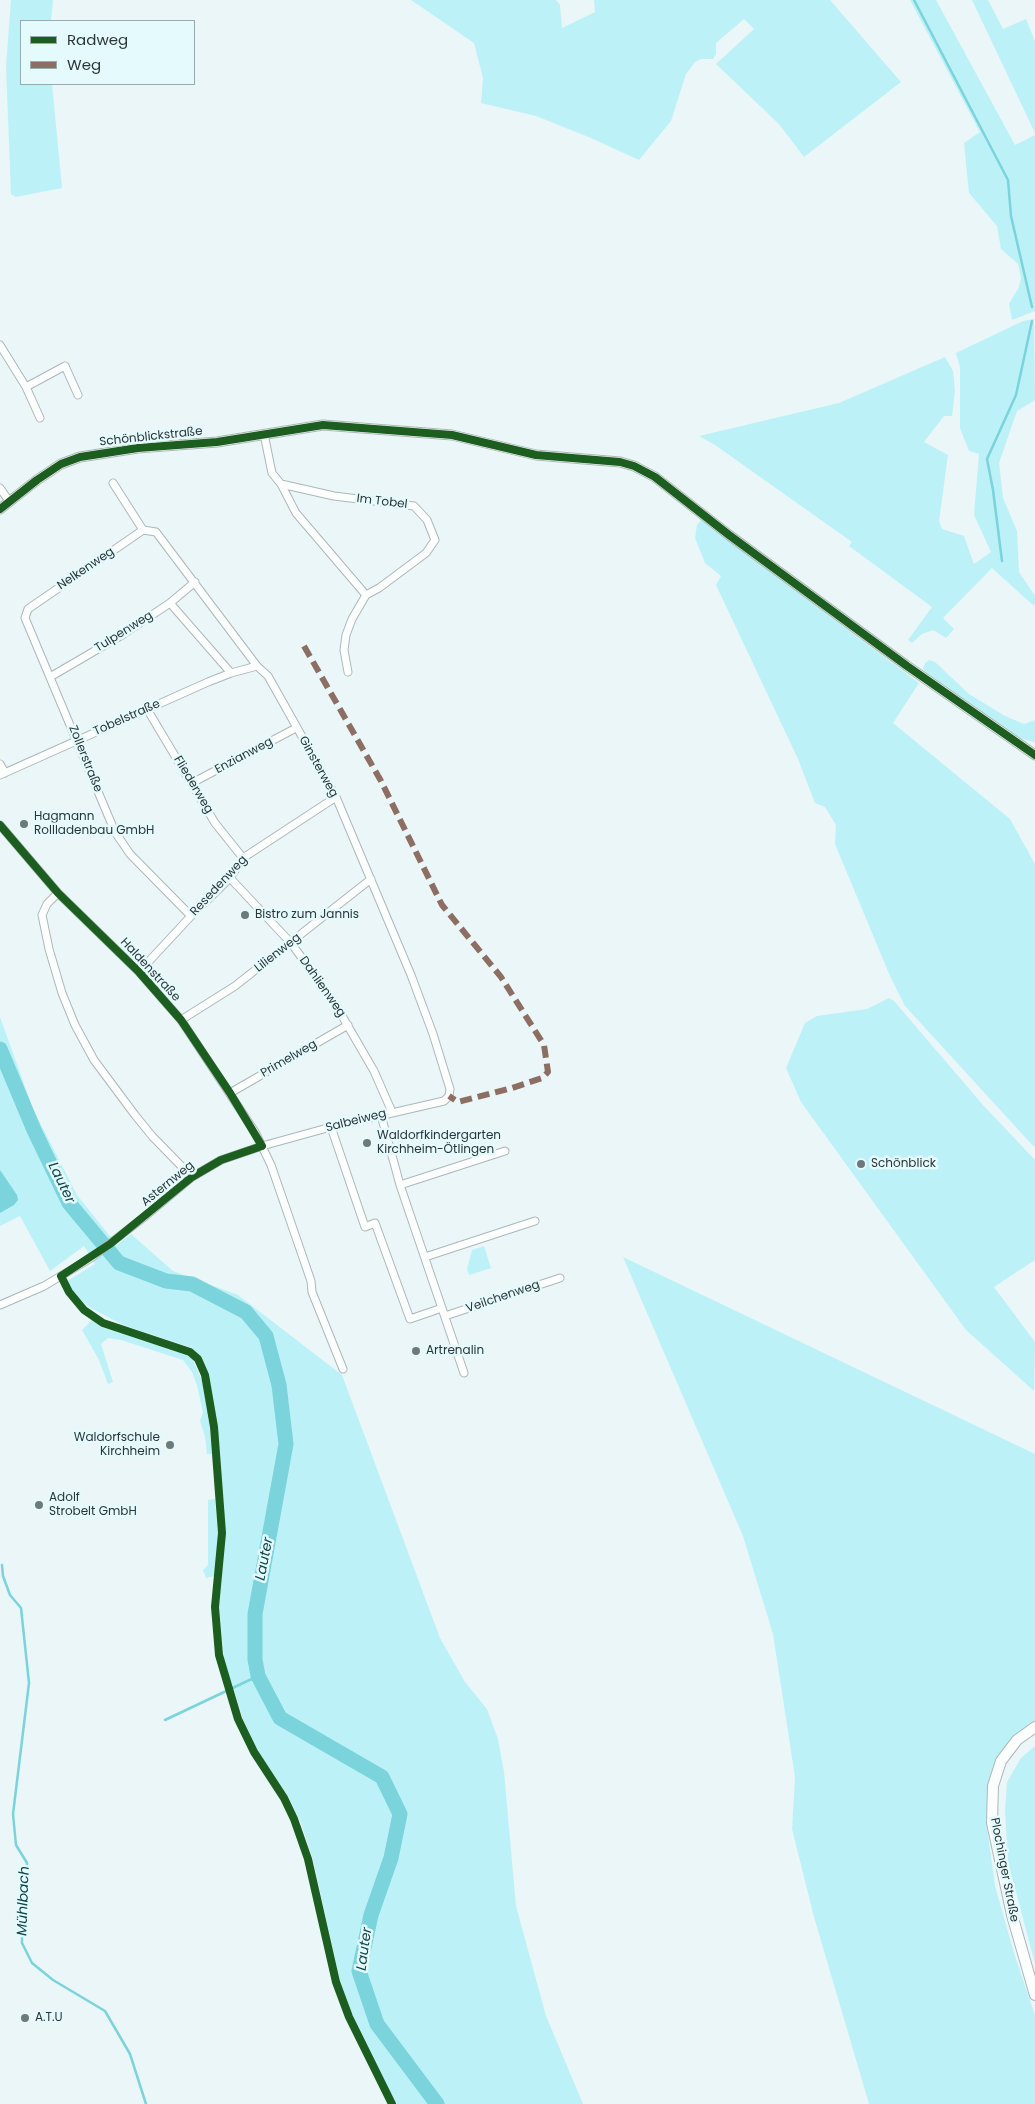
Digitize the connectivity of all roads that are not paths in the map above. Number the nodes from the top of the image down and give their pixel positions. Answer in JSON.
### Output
{"nodes":[{"id":1,"x":0,"y":345,"type":"edge"},
{"id":2,"x":26,"y":388,"type":"junction"},
{"id":3,"x":78,"y":395,"type":"dead end"},
{"id":4,"x":40,"y":418,"type":"dead end"},
{"id":5,"x":264,"y":434,"type":"junction"},
{"id":6,"x":113,"y":483,"type":"dead end"},
{"id":7,"x":281,"y":484,"type":"junction"},
{"id":8,"x":0,"y":488,"type":"edge"},
{"id":9,"x":9,"y":501,"type":"junction"},
{"id":10,"x":0,"y":510,"type":"edge"},
{"id":11,"x":143,"y":530,"type":"junction"},
{"id":12,"x":195,"y":582,"type":"junction"},
{"id":13,"x":366,"y":595,"type":"junction"},
{"id":14,"x":170,"y":603,"type":"junction"},
{"id":15,"x":28,"y":609,"type":"joint"},
{"id":16,"x":257,"y":666,"type":"junction"},
{"id":17,"x":231,"y":672,"type":"junction"},
{"id":18,"x":348,"y":672,"type":"dead end"},
{"id":19,"x":50,"y":676,"type":"junction"},
{"id":20,"x":147,"y":709,"type":"junction"},
{"id":21,"x":296,"y":728,"type":"junction"},
{"id":22,"x":76,"y":740,"type":"junction"},
{"id":23,"x":1035,"y":755,"type":"edge"},
{"id":24,"x":0,"y":764,"type":"edge"},
{"id":25,"x":2,"y":774,"type":"edge"},
{"id":26,"x":192,"y":783,"type":"junction"},
{"id":27,"x":336,"y":797,"type":"junction"},
{"id":28,"x":0,"y":825,"type":"edge"},
{"id":29,"x":243,"y":858,"type":"junction"},
{"id":30,"x":230,"y":878,"type":"junction"},
{"id":31,"x":371,"y":879,"type":"junction"},
{"id":32,"x":58,"y":893,"type":"junction"},
{"id":33,"x":192,"y":916,"type":"junction"},
{"id":34,"x":291,"y":943,"type":"junction"},
{"id":35,"x":139,"y":972,"type":"junction"},
{"id":36,"x":181,"y":1020,"type":"junction"},
{"id":37,"x":348,"y":1025,"type":"junction"},
{"id":38,"x":230,"y":1093,"type":"junction"},
{"id":39,"x":449,"y":1096,"type":"joint"},
{"id":40,"x":392,"y":1112,"type":"junction"},
{"id":41,"x":382,"y":1115,"type":"junction"},
{"id":42,"x":331,"y":1127,"type":"junction"},
{"id":43,"x":262,"y":1146,"type":"junction"},
{"id":44,"x":505,"y":1151,"type":"dead end"},
{"id":45,"x":192,"y":1177,"type":"junction"},
{"id":46,"x":400,"y":1185,"type":"junction"},
{"id":47,"x":535,"y":1221,"type":"dead end"},
{"id":48,"x":424,"y":1257,"type":"junction"},
{"id":49,"x":560,"y":1278,"type":"dead end"},
{"id":50,"x":0,"y":1305,"type":"edge"},
{"id":51,"x":442,"y":1308,"type":"junction"},
{"id":52,"x":445,"y":1316,"type":"junction"},
{"id":53,"x":343,"y":1369,"type":"dead end"},
{"id":54,"x":464,"y":1373,"type":"dead end"},
{"id":55,"x":1035,"y":1727,"type":"edge"},
{"id":56,"x":1035,"y":1995,"type":"edge"}],
"edges":[{"from":1,"to":2,"type":"street"},
{"from":2,"to":3,"type":"street"},
{"from":2,"to":4,"type":"street"},
{"from":5,"to":7,"type":"street"},
{"from":5,"to":9,"type":"street","name":"Schönblickstraße"},
{"from":5,"to":23,"type":"street","name":"Schönblickstraße"},
{"from":6,"to":11,"type":"street","name":"Ginsterweg"},
{"from":7,"to":13,"type":"street"},
{"from":7,"to":13,"type":"street","name":"Im Tobel"},
{"from":8,"to":9,"type":"street"},
{"from":9,"to":10,"type":"street","name":"Schönblickstraße"},
{"from":11,"to":12,"type":"street","name":"Ginsterweg"},
{"from":11,"to":15,"type":"street","name":"Nelkenweg"},
{"from":12,"to":14,"type":"street","name":"Tulpenweg"},
{"from":12,"to":16,"type":"street","name":"Ginsterweg"},
{"from":13,"to":18,"type":"street","name":"Im Tobel"},
{"from":14,"to":17,"type":"street"},
{"from":14,"to":19,"type":"street","name":"Tulpenweg"},
{"from":15,"to":19,"type":"street","name":"Zollerstraße"},
{"from":16,"to":17,"type":"street","name":"Tobelstraße"},
{"from":16,"to":21,"type":"street","name":"Ginsterweg"},
{"from":17,"to":20,"type":"street","name":"Tobelstraße"},
{"from":19,"to":22,"type":"street","name":"Zollerstraße"},
{"from":20,"to":22,"type":"street","name":"Tobelstraße"},
{"from":20,"to":26,"type":"street","name":"Fliederweg"},
{"from":21,"to":26,"type":"street","name":"Enzianweg"},
{"from":21,"to":27,"type":"street","name":"Ginsterweg"},
{"from":22,"to":25,"type":"street","name":"Tobelstraße"},
{"from":22,"to":33,"type":"street","name":"Zollerstraße"},
{"from":24,"to":25,"type":"street"},
{"from":26,"to":29,"type":"street","name":"Fliederweg"},
{"from":27,"to":29,"type":"street","name":"Resedenweg"},
{"from":27,"to":31,"type":"street","name":"Ginsterweg"},
{"from":28,"to":32,"type":"street","name":"Haldenstraße"},
{"from":29,"to":30,"type":"street","name":"Resedenweg"},
{"from":30,"to":33,"type":"street","name":"Resedenweg"},
{"from":30,"to":34,"type":"street","name":"Dahlienweg"},
{"from":31,"to":34,"type":"street","name":"Lilienweg"},
{"from":31,"to":39,"type":"street","name":"Ginsterweg"},
{"from":32,"to":35,"type":"street","name":"Haldenstraße"},
{"from":32,"to":45,"type":"street","name":"Asternweg"},
{"from":33,"to":35,"type":"street","name":"Resedenweg"},
{"from":34,"to":36,"type":"street","name":"Lilienweg"},
{"from":34,"to":37,"type":"street","name":"Dahlienweg"},
{"from":35,"to":36,"type":"street","name":"Haldenstraße"},
{"from":36,"to":38,"type":"street","name":"Haldenstraße"},
{"from":37,"to":38,"type":"street","name":"Primelweg"},
{"from":37,"to":40,"type":"street","name":"Dahlienweg"},
{"from":38,"to":43,"type":"street","name":"Haldenstraße"},
{"from":39,"to":40,"type":"street","name":"Salbeiweg"},
{"from":40,"to":41,"type":"street","name":"Salbeiweg"},
{"from":41,"to":42,"type":"street","name":"Salbeiweg"},
{"from":41,"to":46,"type":"street"},
{"from":42,"to":43,"type":"street","name":"Salbeiweg"},
{"from":42,"to":51,"type":"street"},
{"from":43,"to":45,"type":"street","name":"Asternweg"},
{"from":43,"to":53,"type":"street","name":"Haldenstraße"},
{"from":44,"to":46,"type":"street"},
{"from":45,"to":50,"type":"street","name":"Asternweg"},
{"from":46,"to":48,"type":"street"},
{"from":47,"to":48,"type":"street"},
{"from":48,"to":51,"type":"street"},
{"from":49,"to":52,"type":"street","name":"Veilchenweg"},
{"from":51,"to":52,"type":"street"},
{"from":52,"to":54,"type":"street"},
{"from":55,"to":56,"type":"main road","name":"Plochinger Straße"}]}
